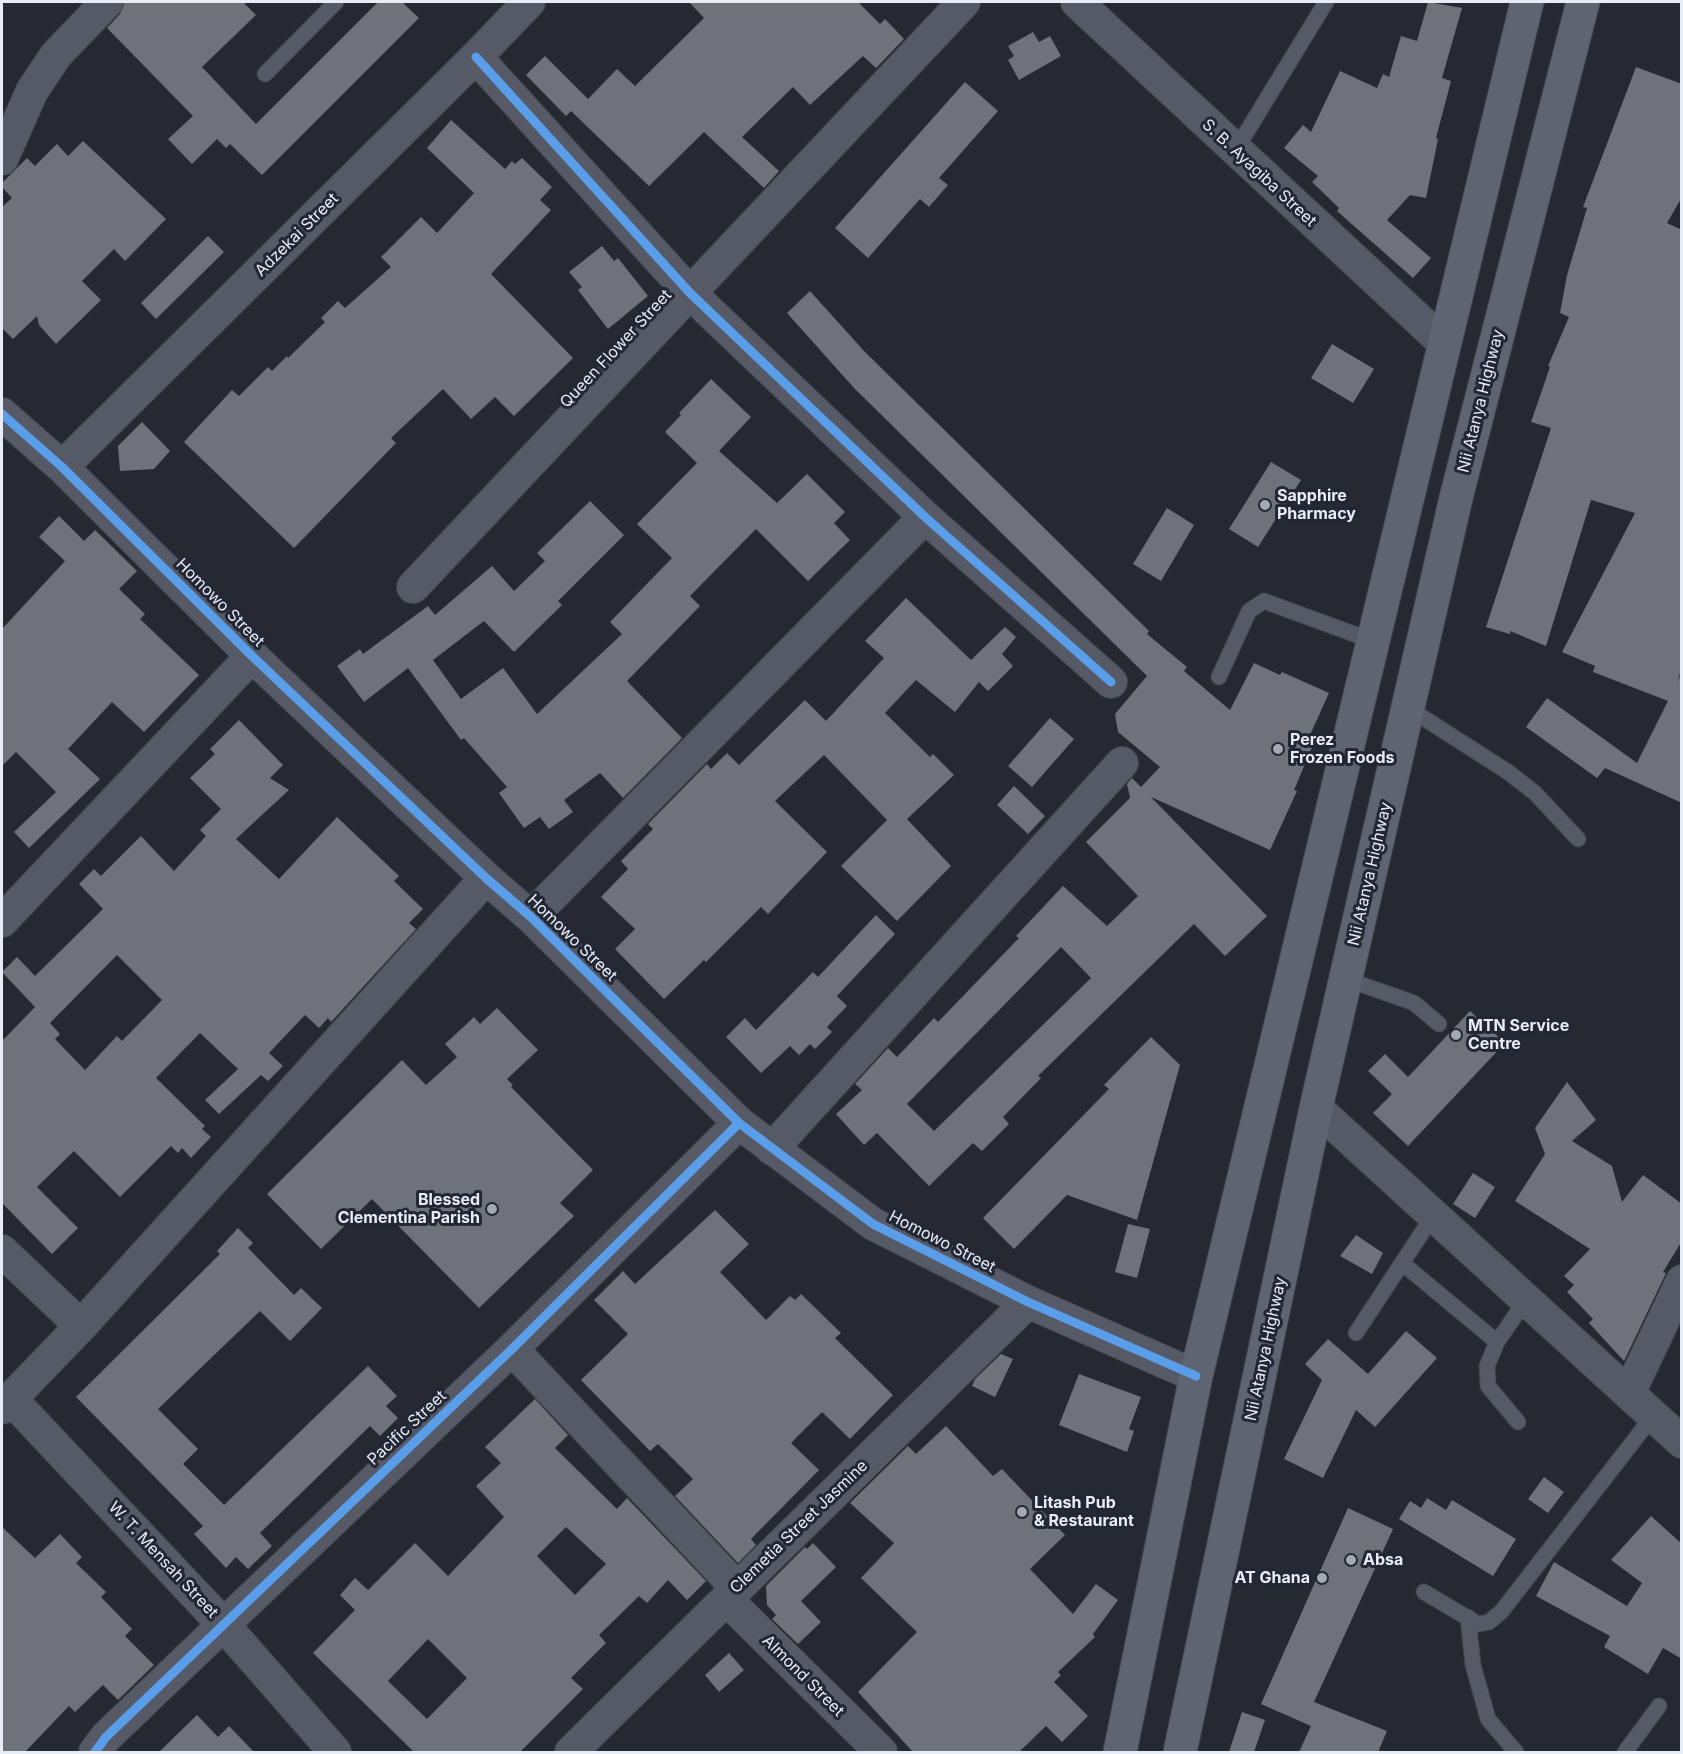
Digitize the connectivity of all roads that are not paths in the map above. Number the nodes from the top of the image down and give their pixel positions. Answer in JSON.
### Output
{"nodes":[{"id":1,"x":107,"y":2,"type":"edge"},
{"id":2,"x":336,"y":2,"type":"edge"},
{"id":3,"x":529,"y":2,"type":"edge"},
{"id":4,"x":964,"y":2,"type":"edge"},
{"id":5,"x":1077,"y":2,"type":"edge"},
{"id":6,"x":1326,"y":2,"type":"edge"},
{"id":7,"x":1527,"y":2,"type":"edge"},
{"id":8,"x":1583,"y":2,"type":"edge"},
{"id":9,"x":476,"y":57,"type":"junction"},
{"id":10,"x":265,"y":74,"type":"dead end"},
{"id":11,"x":1235,"y":151,"type":"junction"},
{"id":12,"x":2,"y":159,"type":"edge"},
{"id":13,"x":690,"y":292,"type":"junction"},
{"id":14,"x":1444,"y":343,"type":"junction"},
{"id":15,"x":4,"y":422,"type":"edge"},
{"id":16,"x":62,"y":467,"type":"junction"},
{"id":17,"x":925,"y":517,"type":"junction"},
{"id":18,"x":413,"y":586,"type":"dead end"},
{"id":19,"x":1373,"y":641,"type":"junction"},
{"id":20,"x":252,"y":656,"type":"junction"},
{"id":21,"x":1219,"y":677,"type":"dead end"},
{"id":22,"x":1111,"y":682,"type":"dead end"},
{"id":23,"x":1408,"y":708,"type":"junction"},
{"id":24,"x":1122,"y":763,"type":"dead end"},
{"id":25,"x":1578,"y":839,"type":"dead end"},
{"id":26,"x":486,"y":878,"type":"junction"},
{"id":27,"x":531,"y":917,"type":"junction"},
{"id":28,"x":2,"y":921,"type":"edge"},
{"id":29,"x":1346,"y":979,"type":"junction"},
{"id":30,"x":1439,"y":1024,"type":"dead end"},
{"id":31,"x":1316,"y":1108,"type":"junction"},
{"id":32,"x":739,"y":1123,"type":"junction"},
{"id":33,"x":772,"y":1149,"type":"junction"},
{"id":34,"x":1432,"y":1215,"type":"junction"},
{"id":35,"x":2,"y":1251,"type":"edge"},
{"id":36,"x":1402,"y":1263,"type":"junction"},
{"id":37,"x":1682,"y":1281,"type":"edge"},
{"id":38,"x":1526,"y":1300,"type":"junction"},
{"id":39,"x":1028,"y":1302,"type":"junction"},
{"id":40,"x":81,"y":1326,"type":"junction"},
{"id":41,"x":1356,"y":1333,"type":"dead end"},
{"id":42,"x":1497,"y":1342,"type":"junction"},
{"id":43,"x":512,"y":1349,"type":"junction"},
{"id":44,"x":1196,"y":1376,"type":"junction"},
{"id":45,"x":1629,"y":1393,"type":"junction"},
{"id":46,"x":6,"y":1403,"type":"edge"},
{"id":47,"x":1653,"y":1416,"type":"junction"},
{"id":48,"x":1518,"y":1422,"type":"dead end"},
{"id":49,"x":1682,"y":1442,"type":"edge"},
{"id":50,"x":1424,"y":1592,"type":"dead end"},
{"id":51,"x":731,"y":1593,"type":"junction"},
{"id":52,"x":1468,"y":1617,"type":"junction"},
{"id":53,"x":222,"y":1623,"type":"junction"},
{"id":54,"x":1659,"y":1706,"type":"dead end"},
{"id":55,"x":95,"y":1752,"type":"edge"},
{"id":56,"x":335,"y":1752,"type":"edge"},
{"id":57,"x":571,"y":1752,"type":"edge"},
{"id":58,"x":881,"y":1752,"type":"edge"},
{"id":59,"x":1120,"y":1752,"type":"edge"},
{"id":60,"x":1180,"y":1752,"type":"edge"},
{"id":61,"x":1516,"y":1752,"type":"edge"},
{"id":62,"x":1625,"y":1752,"type":"edge"}],
"edges":[{"from":1,"to":12,"type":"street"},
{"from":2,"to":10,"type":"lane"},
{"from":3,"to":9,"type":"street","name":"Adzekai Street"},
{"from":4,"to":13,"type":"street","name":"Queen Flower Street"},
{"from":5,"to":11,"type":"street","name":"S. B. Ayagiba Street"},
{"from":6,"to":11,"type":"lane"},
{"from":7,"to":14,"type":"main road"},
{"from":8,"to":23,"type":"main road","name":"Nii Atanya Highway"},
{"from":9,"to":13,"type":"street"},
{"from":9,"to":16,"type":"street","name":"Adzekai Street"},
{"from":11,"to":14,"type":"street","name":"S. B. Ayagiba Street"},
{"from":13,"to":17,"type":"street"},
{"from":13,"to":18,"type":"street","name":"Queen Flower Street"},
{"from":14,"to":19,"type":"main road"},
{"from":15,"to":16,"type":"street","name":"Homowo Street"},
{"from":16,"to":20,"type":"street","name":"Homowo Street"},
{"from":17,"to":22,"type":"street"},
{"from":17,"to":27,"type":"street"},
{"from":19,"to":21,"type":"lane"},
{"from":19,"to":44,"type":"main road"},
{"from":20,"to":26,"type":"street","name":"Homowo Street"},
{"from":20,"to":28,"type":"street"},
{"from":23,"to":25,"type":"lane"},
{"from":23,"to":29,"type":"main road","name":"Nii Atanya Highway"},
{"from":24,"to":33,"type":"street"},
{"from":26,"to":27,"type":"street","name":"Homowo Street"},
{"from":26,"to":40,"type":"street"},
{"from":27,"to":32,"type":"street","name":"Homowo Street"},
{"from":29,"to":30,"type":"lane"},
{"from":29,"to":31,"type":"main road","name":"Nii Atanya Highway"},
{"from":31,"to":34,"type":"street"},
{"from":31,"to":60,"type":"main road","name":"Nii Atanya Highway"},
{"from":32,"to":33,"type":"street","name":"Homowo Street"},
{"from":32,"to":43,"type":"street","name":"Pacific Street"},
{"from":33,"to":39,"type":"street","name":"Homowo Street"},
{"from":34,"to":36,"type":"lane"},
{"from":34,"to":38,"type":"street"},
{"from":35,"to":40,"type":"street"},
{"from":36,"to":41,"type":"lane"},
{"from":36,"to":42,"type":"lane"},
{"from":37,"to":45,"type":"street"},
{"from":38,"to":42,"type":"lane"},
{"from":38,"to":45,"type":"street"},
{"from":39,"to":44,"type":"street","name":"Homowo Street"},
{"from":39,"to":51,"type":"street","name":"Clemetia Street Jasmine"},
{"from":40,"to":46,"type":"street"},
{"from":42,"to":48,"type":"lane"},
{"from":43,"to":51,"type":"street","name":"Almond Street"},
{"from":43,"to":53,"type":"street","name":"Pacific Street"},
{"from":44,"to":59,"type":"main road"},
{"from":45,"to":47,"type":"street"},
{"from":46,"to":53,"type":"street","name":"W. T. Mensah Street"},
{"from":47,"to":49,"type":"street"},
{"from":47,"to":52,"type":"lane"},
{"from":50,"to":52,"type":"lane"},
{"from":51,"to":57,"type":"street","name":"Clemetia Street Jasmine"},
{"from":51,"to":58,"type":"street","name":"Almond Street"},
{"from":52,"to":61,"type":"lane"},
{"from":53,"to":55,"type":"street","name":"Pacific Street"},
{"from":53,"to":56,"type":"street","name":"W. T. Mensah Street"},
{"from":54,"to":62,"type":"lane"}]}
